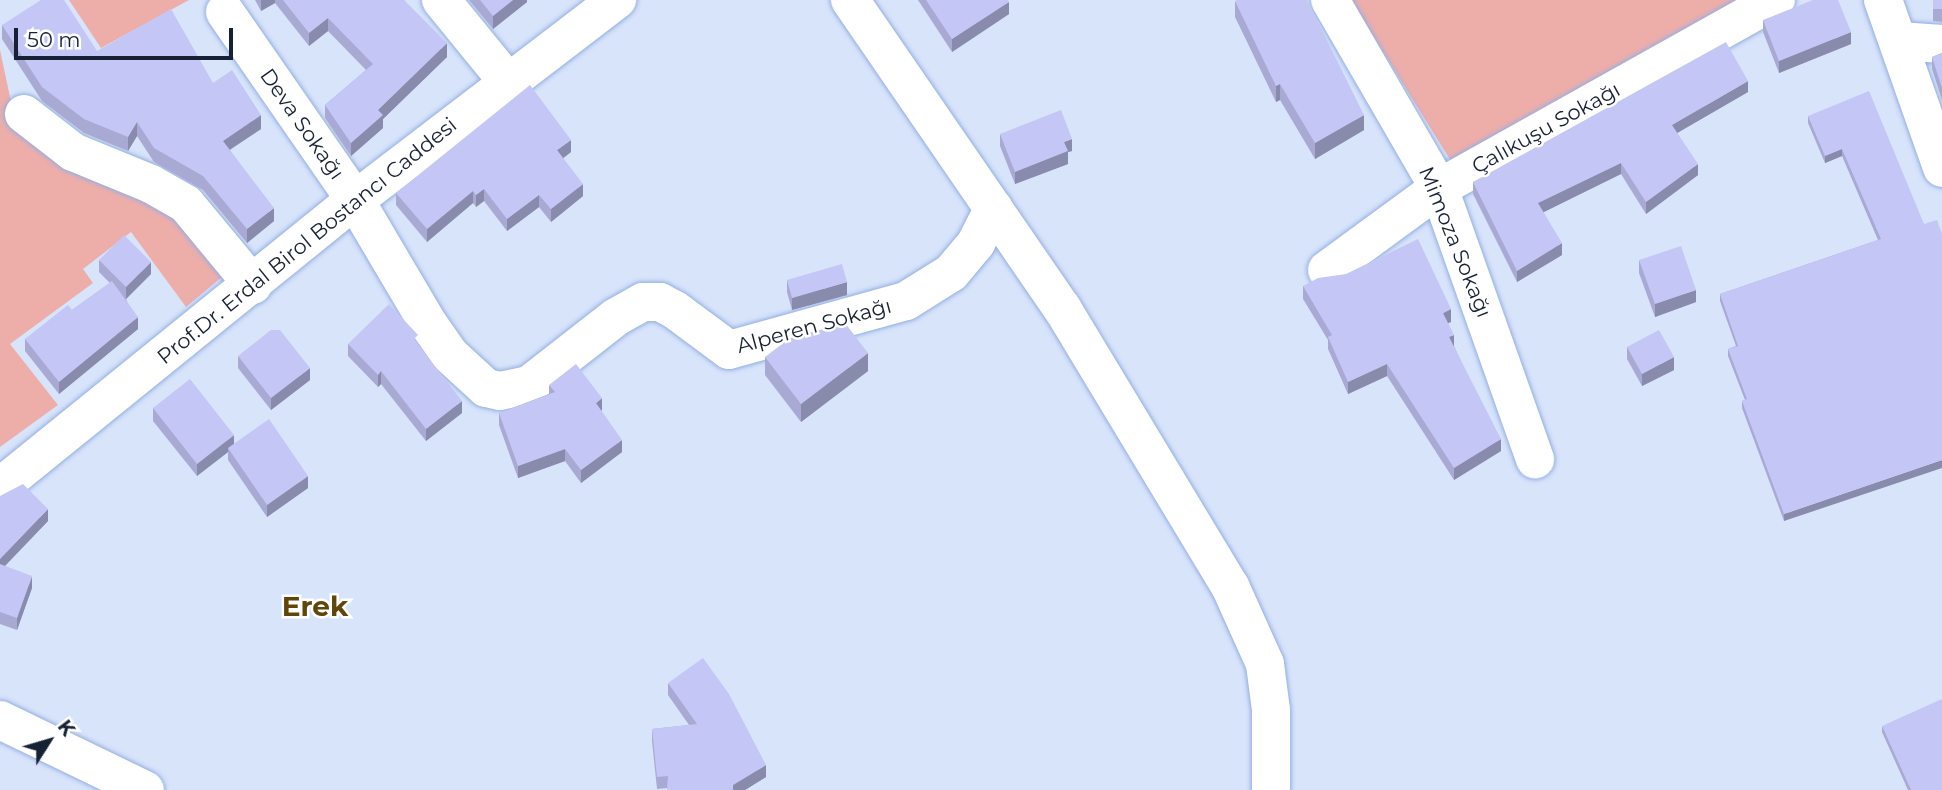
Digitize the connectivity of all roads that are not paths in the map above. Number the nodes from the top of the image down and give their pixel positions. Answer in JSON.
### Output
{"nodes":[{"id":1,"x":440,"y":0,"type":"edge"},
{"id":2,"x":617,"y":0,"type":"edge"},
{"id":3,"x":850,"y":0,"type":"edge"},
{"id":4,"x":1330,"y":0,"type":"edge"},
{"id":5,"x":1776,"y":0,"type":"edge"},
{"id":6,"x":1884,"y":0,"type":"edge"},
{"id":7,"x":225,"y":12,"type":"dead end"},
{"id":8,"x":1899,"y":41,"type":"junction"},
{"id":9,"x":1942,"y":44,"type":"edge"},
{"id":10,"x":507,"y":81,"type":"junction"},
{"id":11,"x":24,"y":114,"type":"dead end"},
{"id":12,"x":1942,"y":168,"type":"edge"},
{"id":13,"x":1439,"y":188,"type":"junction"},
{"id":14,"x":355,"y":200,"type":"junction"},
{"id":15,"x":994,"y":208,"type":"junction"},
{"id":16,"x":1327,"y":270,"type":"dead end"},
{"id":17,"x":253,"y":285,"type":"junction"},
{"id":18,"x":1535,"y":459,"type":"dead end"},
{"id":19,"x":0,"y":487,"type":"edge"},
{"id":20,"x":0,"y":720,"type":"edge"},
{"id":21,"x":145,"y":790,"type":"edge"},
{"id":22,"x":1271,"y":790,"type":"edge"}],
"edges":[{"from":1,"to":10,"type":"street"},
{"from":2,"to":10,"type":"street","name":"Prof.Dr. Erdal Birol Bostancı Caddesi"},
{"from":3,"to":15,"type":"street"},
{"from":4,"to":13,"type":"street","name":"Mimoza Sokağı"},
{"from":5,"to":13,"type":"street","name":"Çalıkuşu Sokağı"},
{"from":6,"to":8,"type":"street"},
{"from":7,"to":14,"type":"street","name":"Deva Sokağı"},
{"from":8,"to":9,"type":"street"},
{"from":8,"to":12,"type":"street"},
{"from":10,"to":14,"type":"street","name":"Prof.Dr. Erdal Birol Bostancı Caddesi"},
{"from":11,"to":17,"type":"street"},
{"from":13,"to":16,"type":"street","name":"Çalıkuşu Sokağı"},
{"from":13,"to":18,"type":"street","name":"Mimoza Sokağı"},
{"from":14,"to":15,"type":"street","name":"Alperen Sokağı"},
{"from":14,"to":17,"type":"street","name":"Prof.Dr. Erdal Birol Bostancı Caddesi"},
{"from":15,"to":22,"type":"street"},
{"from":17,"to":19,"type":"street","name":"Prof.Dr. Erdal Birol Bostancı Caddesi"},
{"from":20,"to":21,"type":"street"}]}
